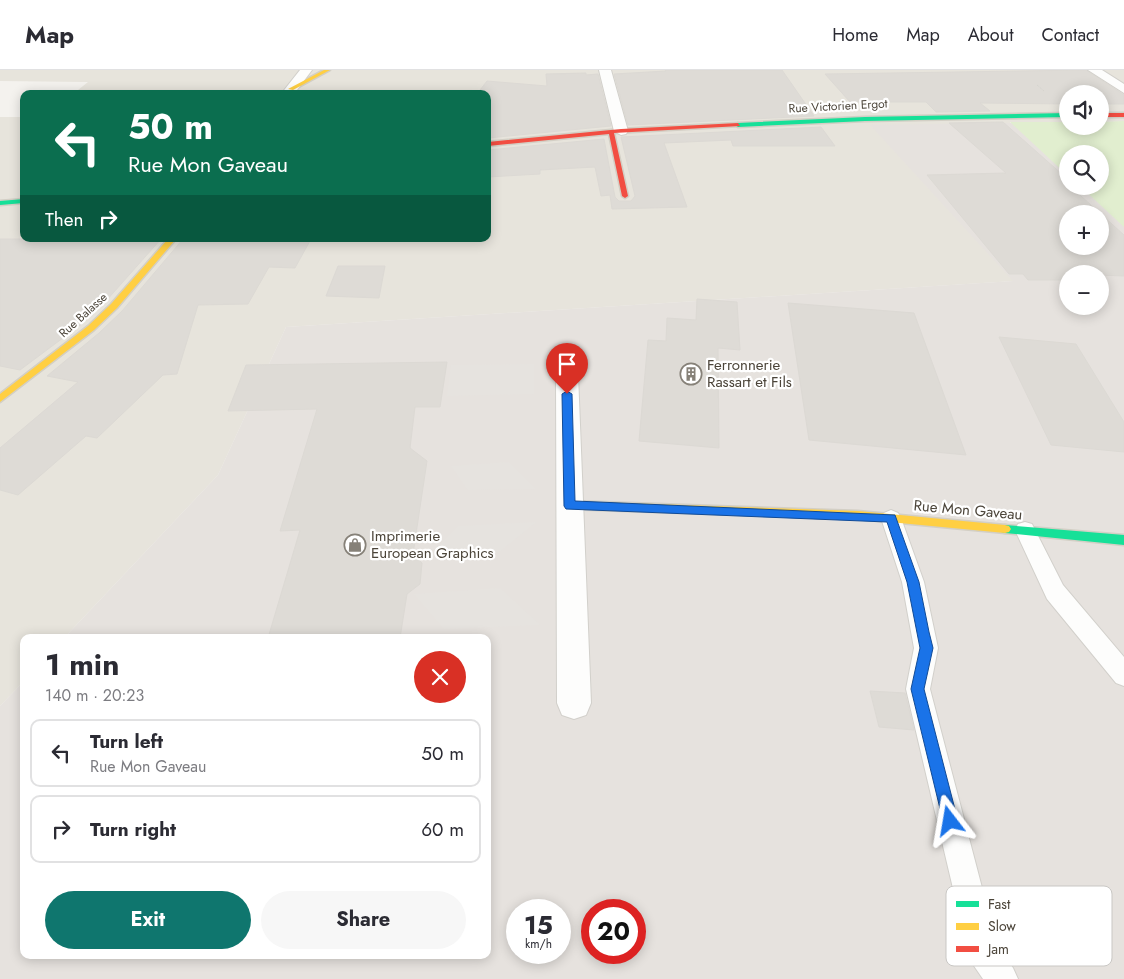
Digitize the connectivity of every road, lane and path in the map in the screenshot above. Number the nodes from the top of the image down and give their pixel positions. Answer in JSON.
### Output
{"nodes":[{"id":1,"x":306,"y":70,"type":"edge"},
{"id":2,"x":328,"y":70,"type":"edge"},
{"id":3,"x":605,"y":70,"type":"edge"},
{"id":4,"x":1094,"y":70,"type":"edge"},
{"id":5,"x":1124,"y":89,"type":"edge"},
{"id":6,"x":290,"y":90,"type":"edge"},
{"id":7,"x":291,"y":90,"type":"edge"},
{"id":8,"x":1124,"y":114,"type":"edge"},
{"id":9,"x":1109,"y":115,"type":"edge"},
{"id":10,"x":1059,"y":116,"type":"edge"},
{"id":11,"x":616,"y":131,"type":"junction"},
{"id":12,"x":491,"y":144,"type":"edge"},
{"id":13,"x":626,"y":196,"type":"dead end"},
{"id":14,"x":20,"y":202,"type":"edge"},
{"id":15,"x":0,"y":204,"type":"edge"},
{"id":16,"x":169,"y":242,"type":"edge"},
{"id":17,"x":567,"y":374,"type":"dead end"},
{"id":18,"x":0,"y":398,"type":"edge"},
{"id":19,"x":570,"y":506,"type":"junction"},
{"id":20,"x":891,"y":518,"type":"junction"},
{"id":21,"x":1025,"y":530,"type":"junction"},
{"id":22,"x":1124,"y":540,"type":"edge"},
{"id":23,"x":1124,"y":675,"type":"edge"},
{"id":24,"x":574,"y":703,"type":"dead end"},
{"id":25,"x":967,"y":886,"type":"edge"},
{"id":26,"x":993,"y":966,"type":"edge"},
{"id":27,"x":1002,"y":979,"type":"edge"}],
"edges":[{"from":1,"to":6,"type":"street"},
{"from":2,"to":7,"type":"street"},
{"from":3,"to":11,"type":"street"},
{"from":4,"to":5,"type":"street"},
{"from":8,"to":9,"type":"street"},
{"from":10,"to":11,"type":"street","name":"Rue Victorien Ergot"},
{"from":11,"to":12,"type":"street","name":"Rue Victorien Ergot"},
{"from":11,"to":13,"type":"street"},
{"from":14,"to":15,"type":"street"},
{"from":16,"to":18,"type":"street","name":"Rue Balasse"},
{"from":17,"to":19,"type":"street"},
{"from":19,"to":20,"type":"street","name":"Rue Mon Gaveau"},
{"from":19,"to":24,"type":"street"},
{"from":20,"to":21,"type":"street","name":"Rue Mon Gaveau"},
{"from":20,"to":25,"type":"lane"},
{"from":21,"to":22,"type":"street","name":"Rue Mon Gaveau"},
{"from":21,"to":23,"type":"lane"},
{"from":26,"to":27,"type":"lane"}]}
